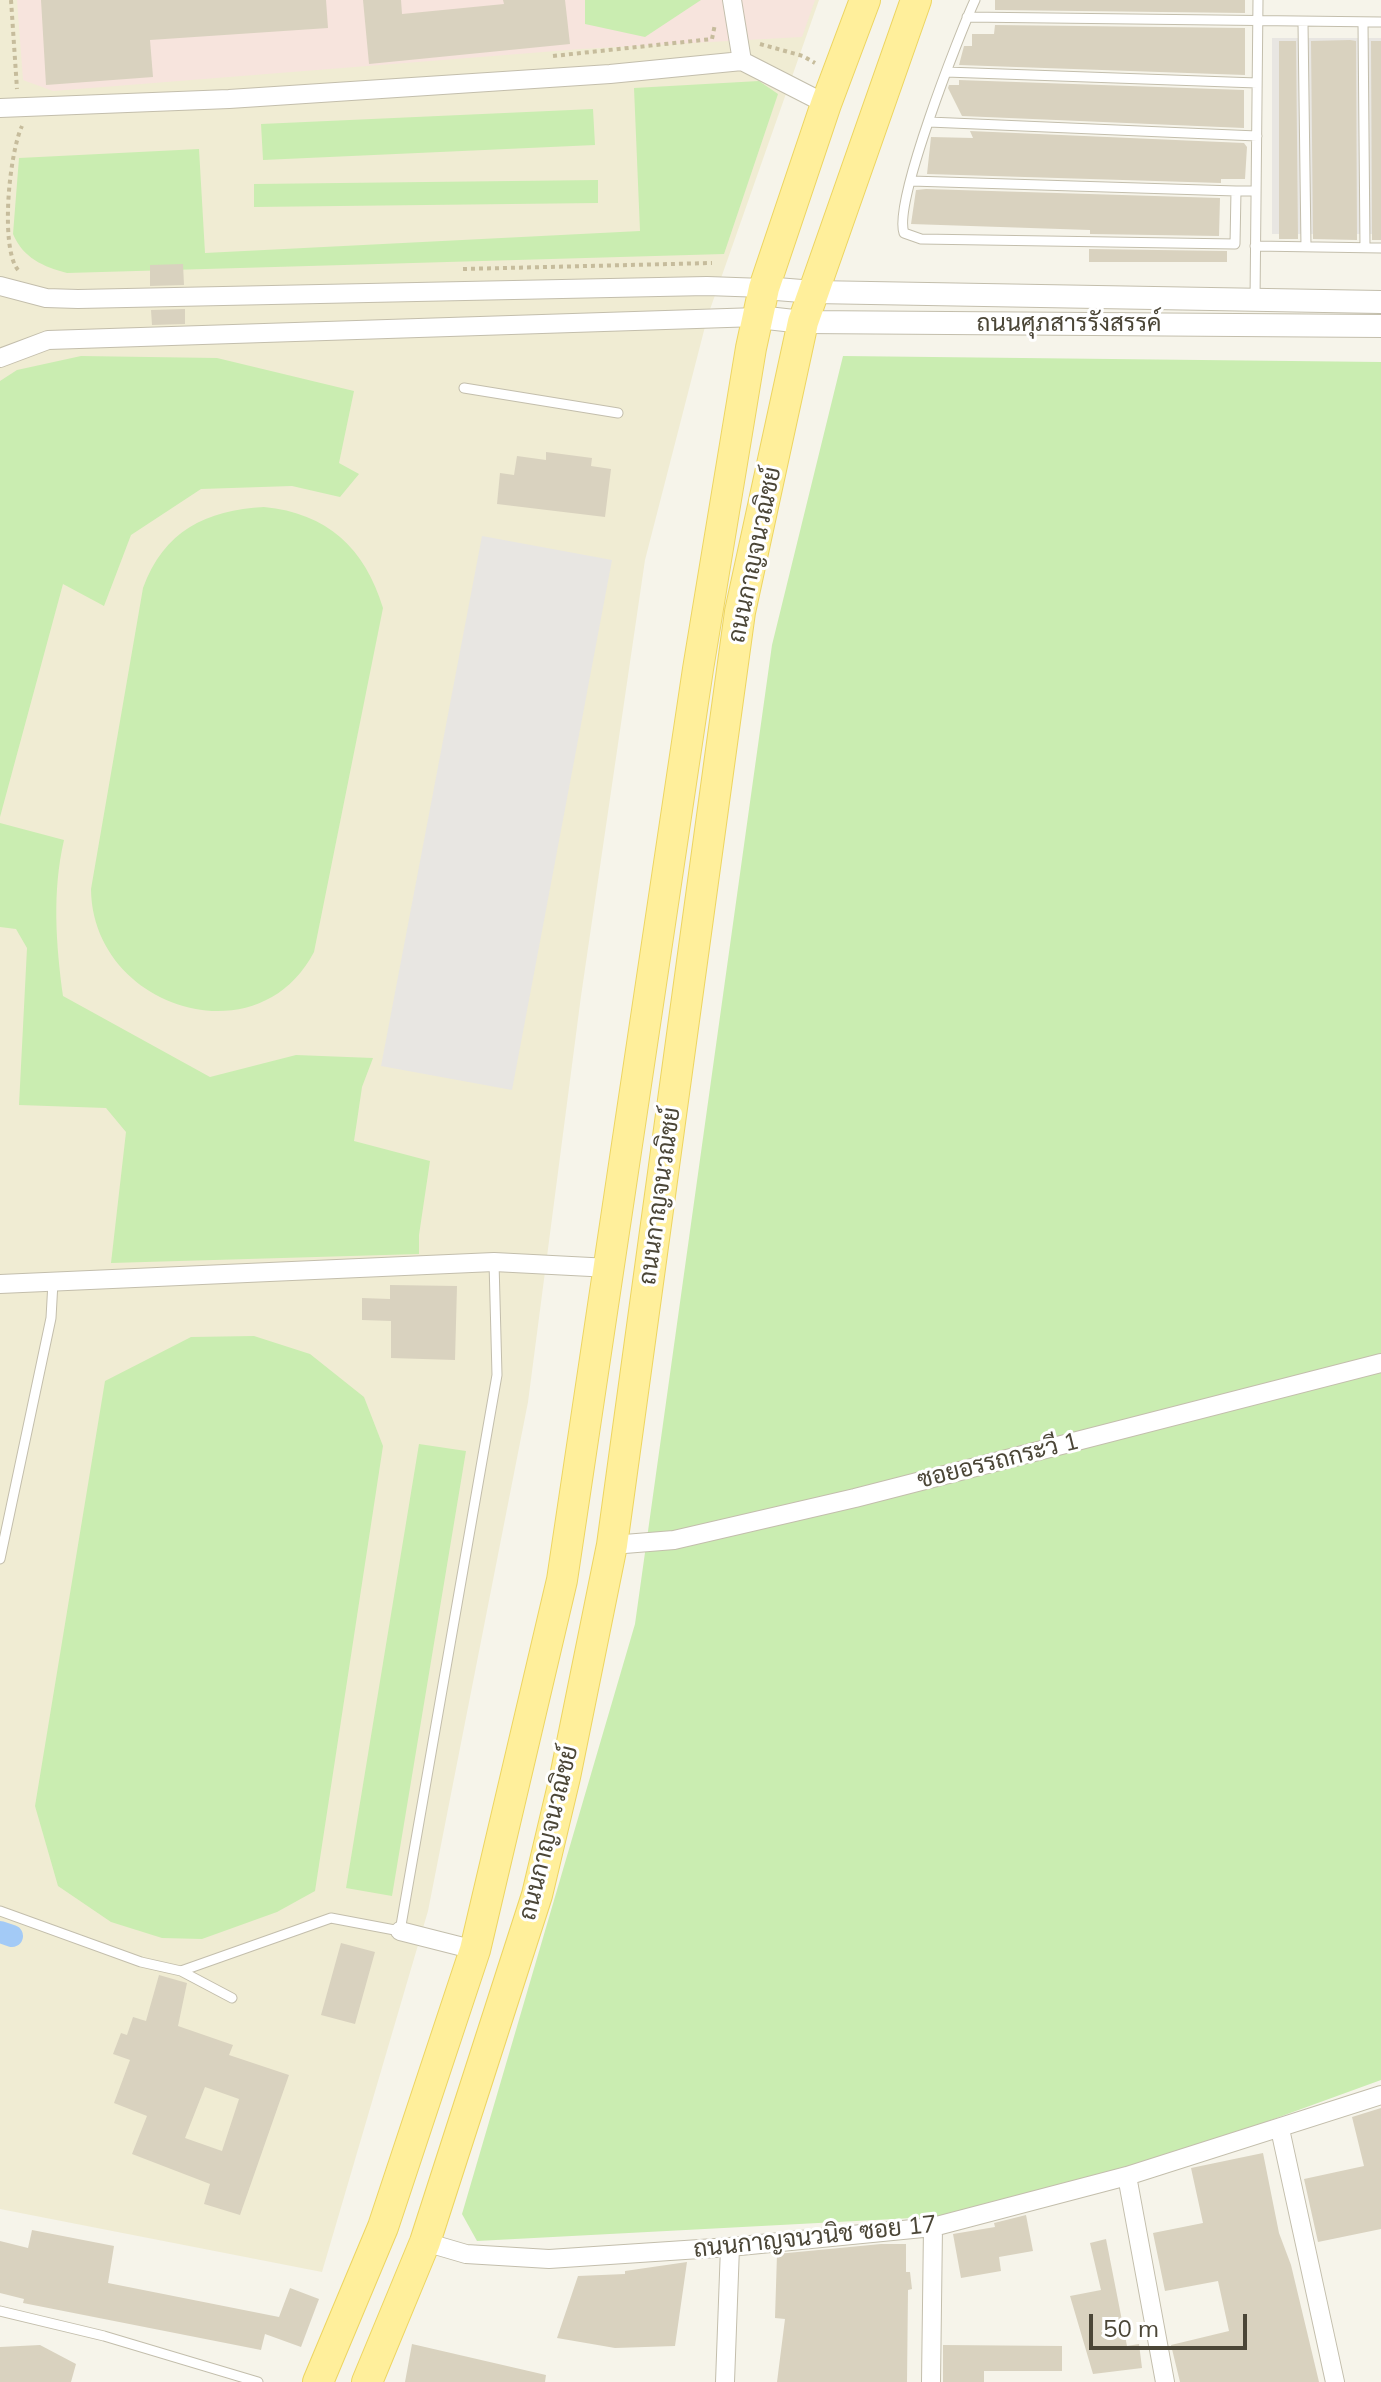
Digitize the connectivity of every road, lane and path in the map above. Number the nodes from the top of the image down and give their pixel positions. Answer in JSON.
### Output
{"nodes":[{"id":1,"x":11,"y":0,"type":"edge"},
{"id":2,"x":865,"y":0,"type":"edge"},
{"id":3,"x":916,"y":0,"type":"edge"},
{"id":4,"x":975,"y":0,"type":"edge"},
{"id":5,"x":1258,"y":0,"type":"edge"},
{"id":6,"x":725,"y":6,"type":"edge"},
{"id":7,"x":967,"y":17,"type":"junction"},
{"id":8,"x":1381,"y":22,"type":"edge"},
{"id":9,"x":1258,"y":23,"type":"junction"},
{"id":10,"x":1303,"y":23,"type":"junction"},
{"id":11,"x":1363,"y":23,"type":"junction"},
{"id":12,"x":757,"y":34,"type":"dead end"},
{"id":13,"x":551,"y":56,"type":"dead end"},
{"id":14,"x":742,"y":61,"type":"junction"},
{"id":15,"x":946,"y":72,"type":"junction"},
{"id":16,"x":1257,"y":83,"type":"junction"},
{"id":17,"x":832,"y":90,"type":"junction"},
{"id":18,"x":31,"y":92,"type":"dead end"},
{"id":19,"x":0,"y":108,"type":"edge"},
{"id":20,"x":929,"y":122,"type":"junction"},
{"id":21,"x":24,"y":123,"type":"dead end"},
{"id":22,"x":1257,"y":136,"type":"junction"},
{"id":23,"x":911,"y":181,"type":"junction"},
{"id":24,"x":1236,"y":191,"type":"junction"},
{"id":25,"x":1256,"y":191,"type":"junction"},
{"id":26,"x":1255,"y":246,"type":"junction"},
{"id":27,"x":1306,"y":247,"type":"junction"},
{"id":28,"x":1365,"y":247,"type":"junction"},
{"id":29,"x":1381,"y":248,"type":"edge"},
{"id":30,"x":712,"y":263,"type":"dead end"},
{"id":31,"x":449,"y":270,"type":"dead end"},
{"id":32,"x":20,"y":272,"type":"dead end"},
{"id":33,"x":0,"y":286,"type":"edge"},
{"id":34,"x":764,"y":288,"type":"junction"},
{"id":35,"x":814,"y":292,"type":"junction"},
{"id":36,"x":1255,"y":301,"type":"junction"},
{"id":37,"x":1381,"y":302,"type":"edge"},
{"id":38,"x":758,"y":317,"type":"junction"},
{"id":39,"x":803,"y":322,"type":"junction"},
{"id":40,"x":1381,"y":326,"type":"edge"},
{"id":41,"x":0,"y":358,"type":"edge"},
{"id":42,"x":464,"y":388,"type":"dead end"},
{"id":43,"x":618,"y":413,"type":"dead end"},
{"id":44,"x":494,"y":1262,"type":"junction"},
{"id":45,"x":610,"y":1268,"type":"junction"},
{"id":46,"x":650,"y":1270,"type":"junction"},
{"id":47,"x":53,"y":1282,"type":"junction"},
{"id":48,"x":0,"y":1284,"type":"edge"},
{"id":49,"x":1381,"y":1363,"type":"edge"},
{"id":50,"x":612,"y":1545,"type":"junction"},
{"id":51,"x":0,"y":1559,"type":"edge"},
{"id":52,"x":0,"y":1911,"type":"edge"},
{"id":53,"x":400,"y":1931,"type":"junction"},
{"id":54,"x":475,"y":1950,"type":"junction"},
{"id":55,"x":181,"y":1971,"type":"junction"},
{"id":56,"x":232,"y":1998,"type":"dead end"},
{"id":57,"x":1381,"y":2095,"type":"edge"},
{"id":58,"x":1280,"y":2129,"type":"junction"},
{"id":59,"x":1127,"y":2176,"type":"junction"},
{"id":60,"x":933,"y":2227,"type":"junction"},
{"id":61,"x":425,"y":2242,"type":"junction"},
{"id":62,"x":730,"y":2247,"type":"junction"},
{"id":63,"x":0,"y":2311,"type":"edge"},
{"id":64,"x":258,"y":2382,"type":"edge"},
{"id":65,"x":318,"y":2382,"type":"edge"},
{"id":66,"x":367,"y":2382,"type":"edge"},
{"id":67,"x":725,"y":2382,"type":"edge"},
{"id":68,"x":931,"y":2382,"type":"edge"},
{"id":69,"x":1165,"y":2382,"type":"edge"},
{"id":70,"x":1335,"y":2382,"type":"edge"}],
"edges":[{"from":1,"to":18,"type":"path"},
{"from":2,"to":17,"type":"main road","name":"ถนนกาญจนวณิชย์"},
{"from":3,"to":35,"type":"main road","name":"ถนนกาญจนวณิชย์"},
{"from":4,"to":7,"type":"lane"},
{"from":5,"to":9,"type":"lane"},
{"from":6,"to":13,"type":"path"},
{"from":6,"to":14,"type":"street"},
{"from":7,"to":9,"type":"lane"},
{"from":7,"to":15,"type":"lane"},
{"from":8,"to":11,"type":"lane"},
{"from":9,"to":10,"type":"lane"},
{"from":9,"to":16,"type":"lane"},
{"from":10,"to":11,"type":"lane"},
{"from":10,"to":27,"type":"lane"},
{"from":11,"to":28,"type":"lane"},
{"from":12,"to":17,"type":"path"},
{"from":14,"to":17,"type":"street"},
{"from":14,"to":19,"type":"street"},
{"from":15,"to":16,"type":"lane"},
{"from":15,"to":20,"type":"lane"},
{"from":16,"to":22,"type":"lane"},
{"from":17,"to":34,"type":"main road","name":"ถนนกาญจนวณิชย์"},
{"from":20,"to":22,"type":"lane"},
{"from":20,"to":23,"type":"lane"},
{"from":21,"to":32,"type":"path"},
{"from":22,"to":25,"type":"lane"},
{"from":23,"to":24,"type":"lane"},
{"from":23,"to":24,"type":"lane"},
{"from":24,"to":25,"type":"lane"},
{"from":25,"to":26,"type":"lane"},
{"from":26,"to":27,"type":"lane"},
{"from":26,"to":36,"type":"lane"},
{"from":27,"to":28,"type":"lane"},
{"from":28,"to":29,"type":"lane"},
{"from":30,"to":31,"type":"path"},
{"from":33,"to":34,"type":"street"},
{"from":34,"to":35,"type":"street","name":"ถนนศุภสารรังสรรค์"},
{"from":34,"to":38,"type":"main road","name":"ถนนกาญจนวณิชย์"},
{"from":35,"to":36,"type":"street","name":"ถนนศุภสารรังสรรค์"},
{"from":35,"to":39,"type":"main road","name":"ถนนกาญจนวณิชย์"},
{"from":36,"to":37,"type":"street","name":"ถนนศุภสารรังสรรค์"},
{"from":38,"to":39,"type":"street","name":"ถนนศุภสารรังสรรค์"},
{"from":38,"to":41,"type":"street"},
{"from":38,"to":45,"type":"main road","name":"ถนนกาญจนวณิชย์"},
{"from":39,"to":40,"type":"street","name":"ถนนศุภสารรังสรรค์"},
{"from":39,"to":46,"type":"main road","name":"ถนนกาญจนวณิชย์"},
{"from":42,"to":43,"type":"lane"},
{"from":44,"to":45,"type":"street"},
{"from":44,"to":47,"type":"street"},
{"from":44,"to":53,"type":"lane"},
{"from":45,"to":46,"type":"main road"},
{"from":45,"to":54,"type":"main road","name":"ถนนกาญจนวณิชย์"},
{"from":46,"to":50,"type":"main road","name":"ถนนกาญจนวณิชย์"},
{"from":47,"to":48,"type":"street"},
{"from":47,"to":51,"type":"lane"},
{"from":49,"to":50,"type":"street","name":"ซอยอรรถกระวี 1"},
{"from":50,"to":61,"type":"main road","name":"ถนนกาญจนวณิชย์"},
{"from":52,"to":55,"type":"lane"},
{"from":53,"to":54,"type":"street"},
{"from":53,"to":55,"type":"lane"},
{"from":54,"to":65,"type":"main road","name":"ถนนกาญจนวณิชย์"},
{"from":55,"to":56,"type":"lane"},
{"from":57,"to":58,"type":"street","name":"ถนนกาญจนวนิช ซอย 17"},
{"from":58,"to":59,"type":"street","name":"ถนนกาญจนวนิช ซอย 17"},
{"from":58,"to":70,"type":"street"},
{"from":59,"to":60,"type":"street","name":"ถนนกาญจนวนิช ซอย 17"},
{"from":59,"to":69,"type":"street"},
{"from":60,"to":62,"type":"street","name":"ถนนกาญจนวนิช ซอย 17"},
{"from":60,"to":68,"type":"street"},
{"from":61,"to":62,"type":"street","name":"ถนนกาญจนวนิช ซอย 17"},
{"from":61,"to":66,"type":"main road","name":"ถนนกาญจนวณิชย์"},
{"from":62,"to":67,"type":"street"},
{"from":63,"to":64,"type":"lane"}]}
